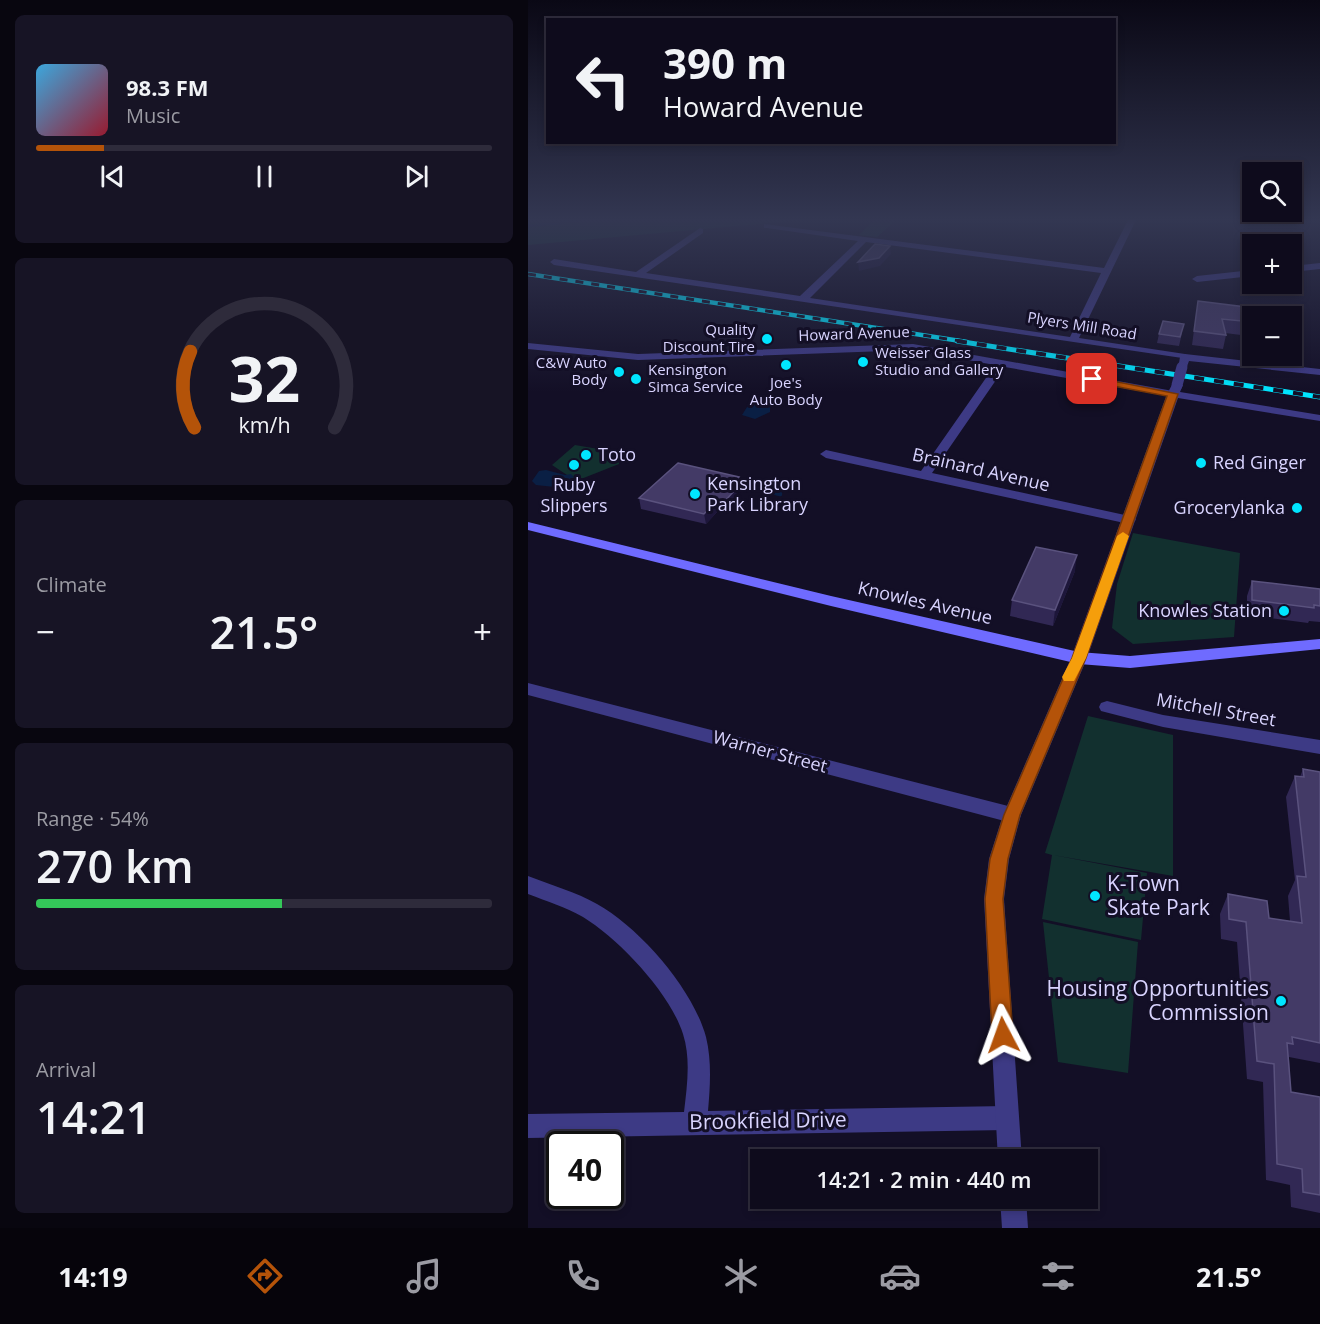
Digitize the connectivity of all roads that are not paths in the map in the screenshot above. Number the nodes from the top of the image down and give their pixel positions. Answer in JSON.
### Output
{"nodes":[{"id":1,"x":661,"y":277,"type":"edge"},
{"id":2,"x":825,"y":277,"type":"edge"},
{"id":3,"x":1104,"y":277,"type":"edge"},
{"id":4,"x":1213,"y":277,"type":"edge"},
{"id":5,"x":1197,"y":279,"type":"dead end"},
{"id":6,"x":803,"y":299,"type":"junction"},
{"id":7,"x":1073,"y":340,"type":"junction"},
{"id":8,"x":528,"y":346,"type":"edge"},
{"id":9,"x":1003,"y":362,"type":"junction"},
{"id":10,"x":1184,"y":362,"type":"junction"},
{"id":11,"x":1320,"y":372,"type":"edge"},
{"id":12,"x":1175,"y":389,"type":"junction"},
{"id":13,"x":1320,"y":418,"type":"edge"},
{"id":14,"x":826,"y":454,"type":"dead end"},
{"id":15,"x":924,"y":475,"type":"junction"},
{"id":16,"x":1128,"y":520,"type":"junction"},
{"id":17,"x":528,"y":526,"type":"edge"},
{"id":18,"x":1320,"y":644,"type":"edge"},
{"id":19,"x":1079,"y":658,"type":"junction"},
{"id":20,"x":528,"y":689,"type":"edge"},
{"id":21,"x":1107,"y":707,"type":"dead end"},
{"id":22,"x":1320,"y":747,"type":"edge"},
{"id":23,"x":1012,"y":815,"type":"junction"},
{"id":24,"x":528,"y":885,"type":"edge"},
{"id":25,"x":1007,"y":1118,"type":"junction"},
{"id":26,"x":695,"y":1122,"type":"junction"},
{"id":27,"x":528,"y":1126,"type":"edge"},
{"id":28,"x":1009,"y":1149,"type":"edge"},
{"id":29,"x":1014,"y":1209,"type":"edge"},
{"id":30,"x":1015,"y":1228,"type":"edge"}],
"edges":[{"from":1,"to":6,"type":"street","name":"Plyers Mill Road"},
{"from":2,"to":6,"type":"street"},
{"from":3,"to":7,"type":"street"},
{"from":4,"to":5,"type":"street"},
{"from":6,"to":7,"type":"street","name":"Plyers Mill Road"},
{"from":7,"to":10,"type":"street","name":"Plyers Mill Road"},
{"from":8,"to":9,"type":"street","name":"Howard Avenue"},
{"from":9,"to":12,"type":"street","name":"Howard Avenue"},
{"from":9,"to":15,"type":"street"},
{"from":10,"to":11,"type":"street","name":"Plyers Mill Road"},
{"from":10,"to":12,"type":"street","bridge":true},
{"from":12,"to":13,"type":"street","name":"Howard Avenue"},
{"from":12,"to":16,"type":"street"},
{"from":14,"to":15,"type":"street","name":"Brainard Avenue"},
{"from":15,"to":16,"type":"street","name":"Brainard Avenue"},
{"from":16,"to":19,"type":"street"},
{"from":17,"to":19,"type":"main road","name":"Knowles Avenue"},
{"from":18,"to":19,"type":"main road","name":"Knowles Avenue"},
{"from":19,"to":23,"type":"street"},
{"from":20,"to":23,"type":"street","name":"Warner Street"},
{"from":21,"to":22,"type":"street","name":"Mitchell Street"},
{"from":23,"to":25,"type":"street"},
{"from":24,"to":26,"type":"street"},
{"from":25,"to":26,"type":"street","name":"Brookfield Drive"},
{"from":25,"to":28,"type":"street"},
{"from":26,"to":27,"type":"street","name":"Brookfield Drive"},
{"from":29,"to":30,"type":"street"}]}
